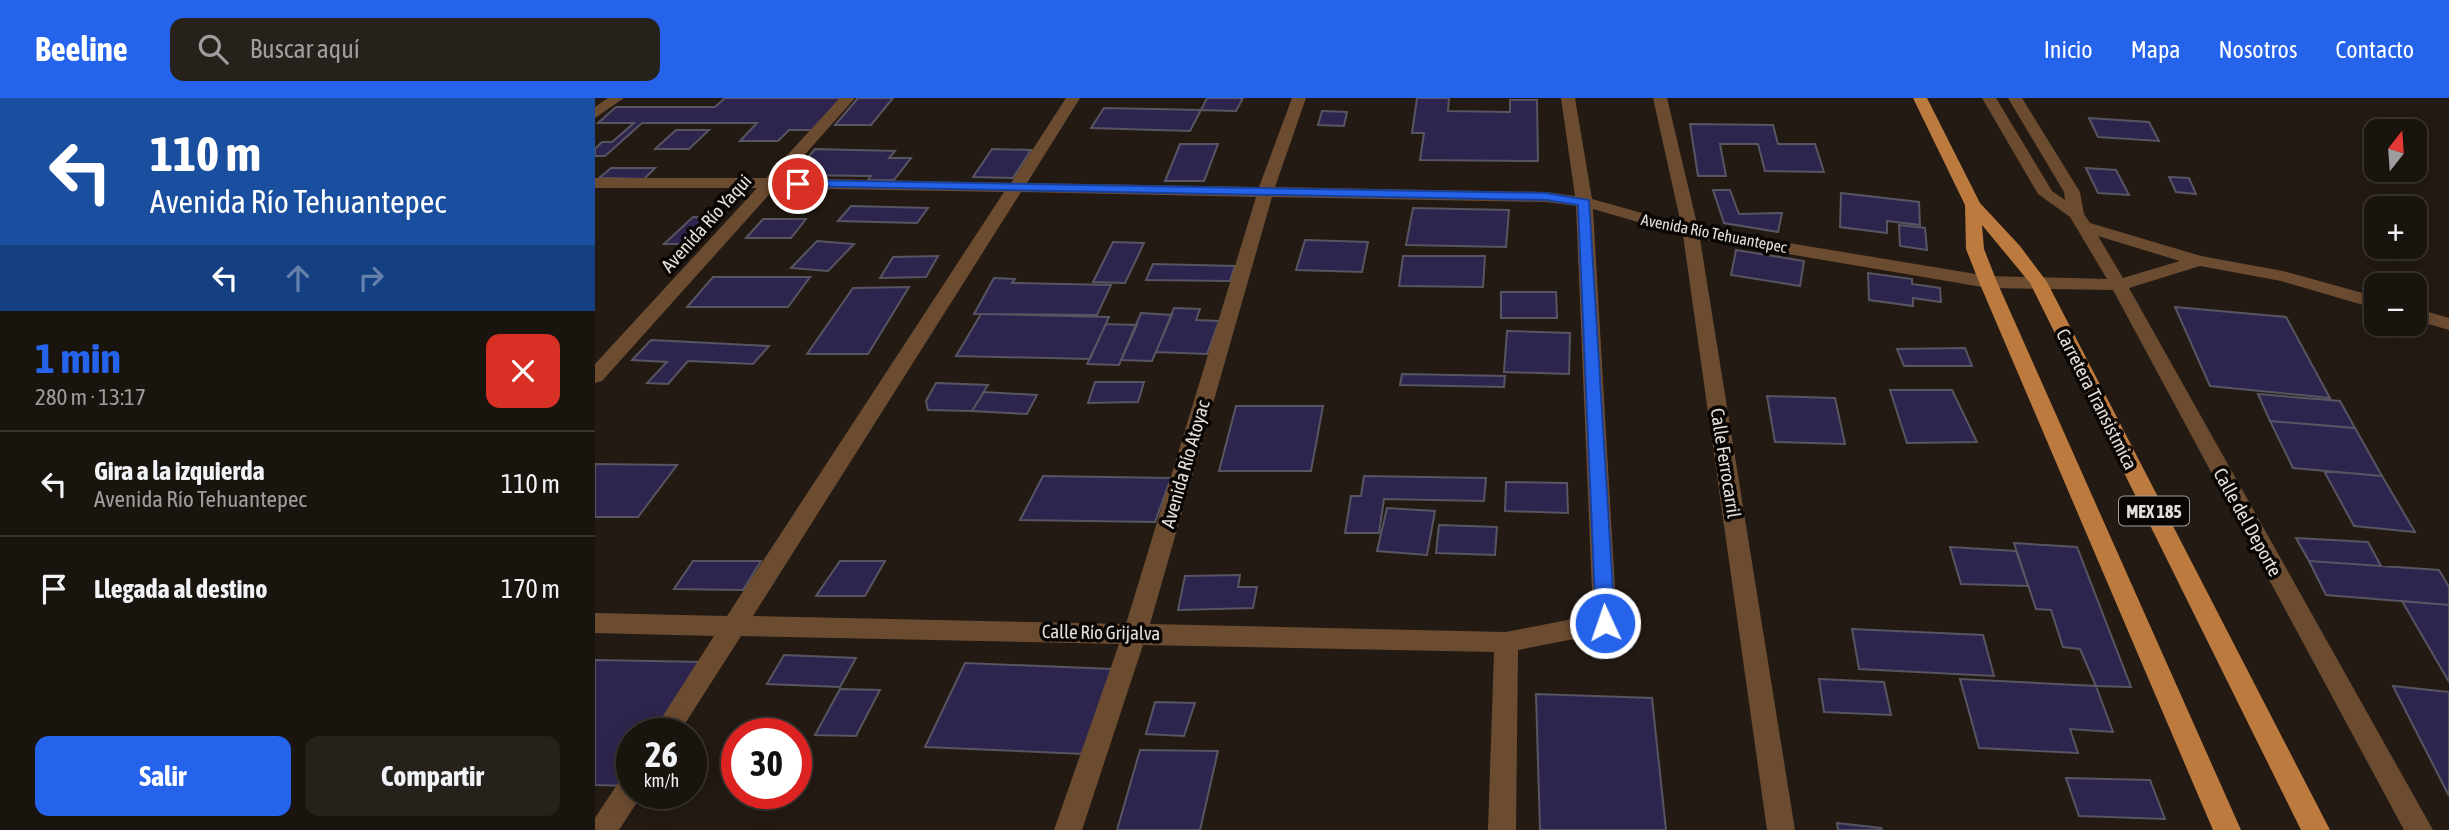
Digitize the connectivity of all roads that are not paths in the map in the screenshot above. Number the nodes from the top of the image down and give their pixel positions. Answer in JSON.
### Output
{"nodes":[{"id":1,"x":617,"y":98,"type":"edge"},
{"id":2,"x":848,"y":98,"type":"edge"},
{"id":3,"x":1073,"y":98,"type":"edge"},
{"id":4,"x":1300,"y":98,"type":"edge"},
{"id":5,"x":1568,"y":98,"type":"edge"},
{"id":6,"x":1660,"y":98,"type":"edge"},
{"id":7,"x":1920,"y":98,"type":"edge"},
{"id":8,"x":1989,"y":98,"type":"edge"},
{"id":9,"x":2015,"y":98,"type":"edge"},
{"id":10,"x":595,"y":114,"type":"edge"},
{"id":11,"x":595,"y":183,"type":"edge"},
{"id":12,"x":771,"y":183,"type":"junction"},
{"id":13,"x":1014,"y":189,"type":"junction"},
{"id":14,"x":1266,"y":190,"type":"junction"},
{"id":15,"x":1584,"y":202,"type":"junction"},
{"id":16,"x":1973,"y":205,"type":"junction"},
{"id":17,"x":2080,"y":220,"type":"junction"},
{"id":18,"x":1691,"y":232,"type":"junction"},
{"id":19,"x":2199,"y":261,"type":"junction"},
{"id":20,"x":1988,"y":282,"type":"junction"},
{"id":21,"x":2038,"y":282,"type":"junction"},
{"id":22,"x":2119,"y":285,"type":"junction"},
{"id":23,"x":2364,"y":299,"type":"edge"},
{"id":24,"x":2427,"y":318,"type":"edge"},
{"id":25,"x":2449,"y":324,"type":"edge"},
{"id":26,"x":595,"y":376,"type":"edge"},
{"id":27,"x":595,"y":623,"type":"edge"},
{"id":28,"x":735,"y":624,"type":"junction"},
{"id":29,"x":1135,"y":633,"type":"junction"},
{"id":30,"x":1506,"y":642,"type":"junction"},
{"id":31,"x":675,"y":718,"type":"edge"},
{"id":32,"x":617,"y":809,"type":"edge"},
{"id":33,"x":603,"y":830,"type":"edge"},
{"id":34,"x":1069,"y":830,"type":"edge"},
{"id":35,"x":1502,"y":830,"type":"edge"},
{"id":36,"x":1781,"y":830,"type":"edge"},
{"id":37,"x":2227,"y":830,"type":"edge"},
{"id":38,"x":2316,"y":830,"type":"edge"},
{"id":39,"x":2419,"y":830,"type":"edge"}],
"edges":[{"from":1,"to":10,"type":"street"},
{"from":2,"to":12,"type":"street","name":"Avenida Río Yaqui"},
{"from":3,"to":13,"type":"street"},
{"from":4,"to":14,"type":"street","name":"Avenida Río Atoyac"},
{"from":5,"to":15,"type":"street"},
{"from":6,"to":18,"type":"street","name":"Calle Ferrocarril"},
{"from":7,"to":16,"type":"main road","name":"Carretera Transistmica","number":"MEX 185"},
{"from":8,"to":17,"type":"street","name":"Calle del Deporte"},
{"from":9,"to":17,"type":"street","name":"Calle del Deporte"},
{"from":11,"to":12,"type":"street","name":"Avenida Río Tehuantepec"},
{"from":12,"to":13,"type":"street","name":"Avenida Río Tehuantepec"},
{"from":12,"to":26,"type":"street","name":"Avenida Río Yaqui"},
{"from":13,"to":14,"type":"street","name":"Avenida Río Tehuantepec"},
{"from":13,"to":28,"type":"street"},
{"from":14,"to":15,"type":"street","name":"Avenida Río Tehuantepec"},
{"from":14,"to":29,"type":"street","name":"Avenida Río Atoyac"},
{"from":15,"to":18,"type":"street","name":"Avenida Río Tehuantepec"},
{"from":15,"to":30,"type":"street","name":"Calle Río Grijalva"},
{"from":16,"to":20,"type":"main road","name":"Carretera Transistmica","number":"MEX 185"},
{"from":16,"to":21,"type":"main road","name":"Carretera Transistmica","number":"MEX 185"},
{"from":17,"to":19,"type":"street"},
{"from":17,"to":22,"type":"street","name":"Calle del Deporte"},
{"from":18,"to":20,"type":"street","name":"Avenida Río Tehuantepec"},
{"from":18,"to":36,"type":"street","name":"Calle Ferrocarril"},
{"from":19,"to":22,"type":"street","name":"Avenida Río Tehuantepec"},
{"from":19,"to":23,"type":"street"},
{"from":20,"to":21,"type":"street","name":"Avenida Río Tehuantepec"},
{"from":20,"to":37,"type":"main road","name":"Carretera Transistmica","number":"MEX 185"},
{"from":21,"to":22,"type":"street","name":"Avenida Río Tehuantepec"},
{"from":21,"to":38,"type":"main road","name":"Carretera Transistmica","number":"MEX 185"},
{"from":22,"to":39,"type":"street","name":"Calle del Deporte"},
{"from":24,"to":25,"type":"street"},
{"from":27,"to":28,"type":"street","name":"Calle Río Grijalva"},
{"from":28,"to":29,"type":"street","name":"Calle Río Grijalva"},
{"from":28,"to":31,"type":"street"},
{"from":29,"to":30,"type":"street","name":"Calle Río Grijalva"},
{"from":29,"to":34,"type":"street","name":"Avenida Río Atoyac"},
{"from":30,"to":35,"type":"street"},
{"from":32,"to":33,"type":"street"}]}
